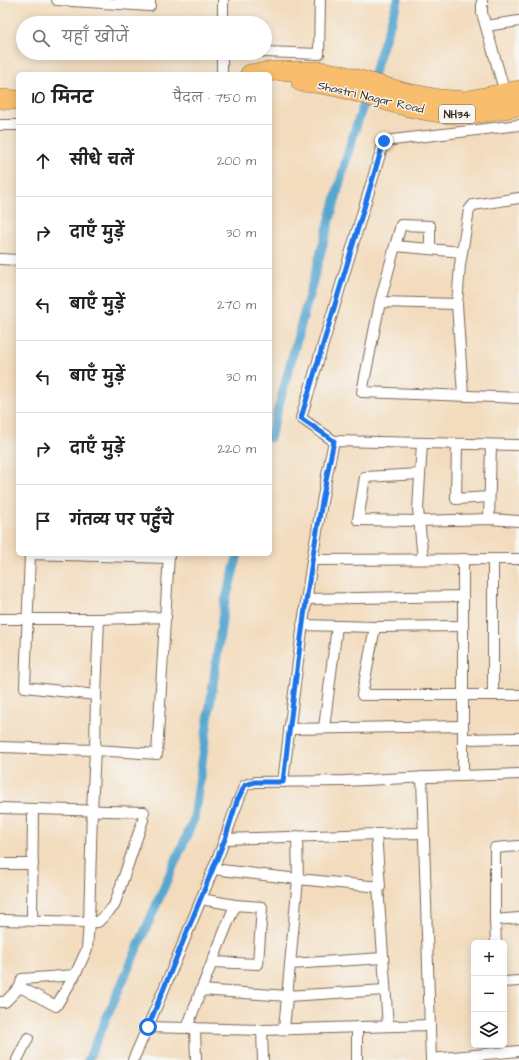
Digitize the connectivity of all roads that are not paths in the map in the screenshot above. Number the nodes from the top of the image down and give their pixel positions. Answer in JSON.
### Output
{"nodes":[{"id":1,"x":57,"y":0,"type":"edge"},
{"id":2,"x":150,"y":0,"type":"edge"},
{"id":3,"x":223,"y":0,"type":"edge"},
{"id":4,"x":320,"y":0,"type":"edge"},
{"id":5,"x":482,"y":0,"type":"edge"},
{"id":6,"x":223,"y":16,"type":"edge"},
{"id":7,"x":519,"y":21,"type":"edge"},
{"id":8,"x":486,"y":26,"type":"junction"},
{"id":9,"x":272,"y":52,"type":"edge"},
{"id":10,"x":222,"y":60,"type":"edge"},
{"id":11,"x":222,"y":72,"type":"edge"},
{"id":12,"x":267,"y":72,"type":"edge"},
{"id":13,"x":272,"y":83,"type":"edge"},
{"id":14,"x":0,"y":88,"type":"edge"},
{"id":15,"x":16,"y":88,"type":"edge"},
{"id":16,"x":399,"y":97,"type":"junction"},
{"id":17,"x":0,"y":99,"type":"edge"},
{"id":18,"x":513,"y":99,"type":"edge"},
{"id":19,"x":16,"y":100,"type":"edge"},
{"id":20,"x":0,"y":125,"type":"edge"},
{"id":21,"x":519,"y":125,"type":"edge"},
{"id":22,"x":16,"y":126,"type":"edge"},
{"id":23,"x":519,"y":198,"type":"edge"},
{"id":24,"x":395,"y":246,"type":"junction"},
{"id":25,"x":430,"y":249,"type":"junction"},
{"id":26,"x":462,"y":252,"type":"junction"},
{"id":27,"x":0,"y":259,"type":"edge"},
{"id":28,"x":16,"y":260,"type":"edge"},
{"id":29,"x":380,"y":302,"type":"junction"},
{"id":30,"x":457,"y":304,"type":"junction"},
{"id":31,"x":463,"y":395,"type":"junction"},
{"id":32,"x":519,"y":398,"type":"edge"},
{"id":33,"x":334,"y":441,"type":"junction"},
{"id":34,"x":422,"y":443,"type":"junction"},
{"id":35,"x":457,"y":444,"type":"junction"},
{"id":36,"x":491,"y":445,"type":"junction"},
{"id":37,"x":519,"y":445,"type":"edge"},
{"id":38,"x":420,"y":474,"type":"junction"},
{"id":39,"x":489,"y":497,"type":"junction"},
{"id":40,"x":489,"y":519,"type":"junction"},
{"id":41,"x":419,"y":521,"type":"junction"},
{"id":42,"x":519,"y":521,"type":"edge"},
{"id":43,"x":30,"y":556,"type":"edge"},
{"id":44,"x":169,"y":556,"type":"edge"},
{"id":45,"x":423,"y":559,"type":"junction"},
{"id":46,"x":463,"y":559,"type":"junction"},
{"id":47,"x":493,"y":559,"type":"junction"},
{"id":48,"x":519,"y":559,"type":"edge"},
{"id":49,"x":312,"y":560,"type":"junction"},
{"id":50,"x":463,"y":596,"type":"junction"},
{"id":51,"x":306,"y":599,"type":"junction"},
{"id":52,"x":166,"y":617,"type":"junction"},
{"id":53,"x":0,"y":619,"type":"edge"},
{"id":54,"x":99,"y":619,"type":"junction"},
{"id":55,"x":28,"y":620,"type":"junction"},
{"id":56,"x":302,"y":625,"type":"junction"},
{"id":57,"x":337,"y":626,"type":"junction"},
{"id":58,"x":463,"y":626,"type":"junction"},
{"id":59,"x":375,"y":627,"type":"junction"},
{"id":60,"x":96,"y":695,"type":"junction"},
{"id":61,"x":493,"y":695,"type":"junction"},
{"id":62,"x":519,"y":695,"type":"edge"},
{"id":63,"x":463,"y":696,"type":"junction"},
{"id":64,"x":463,"y":726,"type":"junction"},
{"id":65,"x":324,"y":728,"type":"junction"},
{"id":66,"x":289,"y":729,"type":"junction"},
{"id":67,"x":519,"y":738,"type":"edge"},
{"id":68,"x":463,"y":739,"type":"junction"},
{"id":69,"x":0,"y":747,"type":"edge"},
{"id":70,"x":95,"y":750,"type":"junction"},
{"id":71,"x":519,"y":774,"type":"edge"},
{"id":72,"x":463,"y":776,"type":"junction"},
{"id":73,"x":422,"y":777,"type":"junction"},
{"id":74,"x":283,"y":782,"type":"junction"},
{"id":75,"x":0,"y":808,"type":"edge"},
{"id":76,"x":33,"y":809,"type":"junction"},
{"id":77,"x":92,"y":811,"type":"junction"},
{"id":78,"x":423,"y":833,"type":"junction"},
{"id":79,"x":376,"y":834,"type":"junction"},
{"id":80,"x":297,"y":836,"type":"junction"},
{"id":81,"x":225,"y":839,"type":"junction"},
{"id":82,"x":519,"y":846,"type":"edge"},
{"id":83,"x":0,"y":864,"type":"edge"},
{"id":84,"x":33,"y":864,"type":"junction"},
{"id":85,"x":213,"y":869,"type":"junction"},
{"id":86,"x":298,"y":879,"type":"junction"},
{"id":87,"x":378,"y":886,"type":"junction"},
{"id":88,"x":201,"y":899,"type":"junction"},
{"id":89,"x":235,"y":905,"type":"junction"},
{"id":90,"x":519,"y":918,"type":"edge"},
{"id":91,"x":0,"y":920,"type":"edge"},
{"id":92,"x":32,"y":920,"type":"junction"},
{"id":93,"x":494,"y":920,"type":"junction"},
{"id":94,"x":89,"y":922,"type":"junction"},
{"id":95,"x":496,"y":940,"type":"edge"},
{"id":96,"x":383,"y":958,"type":"junction"},
{"id":97,"x":212,"y":962,"type":"junction"},
{"id":98,"x":290,"y":964,"type":"junction"},
{"id":99,"x":75,"y":975,"type":"junction"},
{"id":100,"x":519,"y":981,"type":"edge"},
{"id":101,"x":507,"y":982,"type":"edge"},
{"id":102,"x":20,"y":987,"type":"junction"},
{"id":103,"x":201,"y":990,"type":"junction"},
{"id":104,"x":385,"y":990,"type":"junction"},
{"id":105,"x":287,"y":996,"type":"junction"},
{"id":106,"x":0,"y":1002,"type":"edge"},
{"id":107,"x":430,"y":1025,"type":"junction"},
{"id":108,"x":388,"y":1026,"type":"junction"},
{"id":109,"x":148,"y":1027,"type":"junction"},
{"id":110,"x":357,"y":1027,"type":"junction"},
{"id":111,"x":191,"y":1028,"type":"junction"},
{"id":112,"x":284,"y":1029,"type":"junction"},
{"id":113,"x":262,"y":1030,"type":"junction"},
{"id":114,"x":28,"y":1038,"type":"dead end"},
{"id":115,"x":519,"y":1051,"type":"edge"},
{"id":116,"x":17,"y":1060,"type":"edge"},
{"id":117,"x":133,"y":1060,"type":"edge"},
{"id":118,"x":196,"y":1060,"type":"edge"},
{"id":119,"x":263,"y":1060,"type":"edge"},
{"id":120,"x":357,"y":1060,"type":"edge"},
{"id":121,"x":431,"y":1060,"type":"edge"}],
"edges":[{"from":1,"to":2,"type":"street"},
{"from":3,"to":6,"type":"street"},
{"from":4,"to":9,"type":"street"},
{"from":5,"to":8,"type":"street"},
{"from":7,"to":8,"type":"street"},
{"from":8,"to":18,"type":"street"},
{"from":10,"to":11,"type":"street"},
{"from":12,"to":16,"type":"highway","number":"NH34"},
{"from":13,"to":16,"type":"highway","name":"Shastri Nagar Road","number":"NH34"},
{"from":14,"to":15,"type":"highway"},
{"from":16,"to":18,"type":"highway","name":"Shastri Nagar Road","number":"NH34"},
{"from":17,"to":19,"type":"highway"},
{"from":20,"to":22,"type":"street"},
{"from":21,"to":33,"type":"street"},
{"from":23,"to":26,"type":"street"},
{"from":24,"to":25,"type":"street"},
{"from":24,"to":25,"type":"street"},
{"from":24,"to":29,"type":"street"},
{"from":25,"to":26,"type":"street"},
{"from":26,"to":30,"type":"street"},
{"from":27,"to":28,"type":"street"},
{"from":29,"to":30,"type":"street"},
{"from":29,"to":31,"type":"street"},
{"from":30,"to":31,"type":"street"},
{"from":31,"to":32,"type":"street"},
{"from":33,"to":34,"type":"street"},
{"from":33,"to":49,"type":"street"},
{"from":34,"to":35,"type":"street"},
{"from":34,"to":38,"type":"street"},
{"from":35,"to":36,"type":"street"},
{"from":35,"to":39,"type":"street"},
{"from":36,"to":37,"type":"street"},
{"from":36,"to":39,"type":"street"},
{"from":38,"to":41,"type":"street"},
{"from":38,"to":41,"type":"street"},
{"from":39,"to":40,"type":"street"},
{"from":40,"to":41,"type":"street"},
{"from":40,"to":42,"type":"street"},
{"from":41,"to":45,"type":"street"},
{"from":43,"to":55,"type":"street"},
{"from":44,"to":52,"type":"street"},
{"from":45,"to":46,"type":"street"},
{"from":45,"to":49,"type":"street"},
{"from":46,"to":47,"type":"street"},
{"from":46,"to":50,"type":"street"},
{"from":47,"to":48,"type":"street"},
{"from":47,"to":61,"type":"street"},
{"from":49,"to":51,"type":"street"},
{"from":50,"to":51,"type":"street"},
{"from":50,"to":58,"type":"street"},
{"from":51,"to":56,"type":"street"},
{"from":52,"to":54,"type":"street"},
{"from":52,"to":70,"type":"street"},
{"from":53,"to":55,"type":"street"},
{"from":54,"to":55,"type":"street"},
{"from":54,"to":60,"type":"street"},
{"from":55,"to":60,"type":"street"},
{"from":56,"to":57,"type":"street"},
{"from":56,"to":66,"type":"street"},
{"from":57,"to":59,"type":"street"},
{"from":57,"to":65,"type":"street"},
{"from":58,"to":59,"type":"street"},
{"from":58,"to":63,"type":"street"},
{"from":59,"to":63,"type":"street"},
{"from":60,"to":70,"type":"street"},
{"from":61,"to":62,"type":"street"},
{"from":61,"to":63,"type":"street"},
{"from":63,"to":64,"type":"street"},
{"from":64,"to":65,"type":"street"},
{"from":64,"to":68,"type":"street"},
{"from":65,"to":66,"type":"street"},
{"from":66,"to":74,"type":"street"},
{"from":67,"to":68,"type":"street"},
{"from":68,"to":72,"type":"street"},
{"from":69,"to":70,"type":"street"},
{"from":70,"to":77,"type":"street"},
{"from":71,"to":72,"type":"street"},
{"from":72,"to":73,"type":"street"},
{"from":73,"to":74,"type":"street"},
{"from":73,"to":78,"type":"street"},
{"from":74,"to":81,"type":"street"},
{"from":75,"to":76,"type":"street"},
{"from":76,"to":77,"type":"street"},
{"from":76,"to":84,"type":"street"},
{"from":77,"to":94,"type":"street"},
{"from":77,"to":94,"type":"street"},
{"from":78,"to":79,"type":"street"},
{"from":78,"to":107,"type":"street"},
{"from":79,"to":80,"type":"street"},
{"from":79,"to":87,"type":"street"},
{"from":80,"to":81,"type":"street"},
{"from":80,"to":86,"type":"street"},
{"from":81,"to":85,"type":"street"},
{"from":82,"to":93,"type":"street"},
{"from":83,"to":84,"type":"street"},
{"from":84,"to":92,"type":"street"},
{"from":85,"to":86,"type":"street"},
{"from":85,"to":88,"type":"street"},
{"from":86,"to":87,"type":"street"},
{"from":86,"to":98,"type":"street"},
{"from":87,"to":96,"type":"street"},
{"from":88,"to":89,"type":"street"},
{"from":88,"to":109,"type":"street"},
{"from":89,"to":97,"type":"street"},
{"from":89,"to":97,"type":"street"},
{"from":90,"to":93,"type":"street"},
{"from":91,"to":92,"type":"street"},
{"from":92,"to":94,"type":"street"},
{"from":93,"to":95,"type":"street"},
{"from":94,"to":99,"type":"street"},
{"from":96,"to":98,"type":"street"},
{"from":96,"to":104,"type":"street"},
{"from":97,"to":103,"type":"street"},
{"from":98,"to":105,"type":"street"},
{"from":99,"to":102,"type":"street"},
{"from":99,"to":102,"type":"street"},
{"from":100,"to":101,"type":"street"},
{"from":102,"to":106,"type":"street"},
{"from":103,"to":105,"type":"street"},
{"from":103,"to":111,"type":"street"},
{"from":104,"to":105,"type":"street"},
{"from":104,"to":108,"type":"street"},
{"from":105,"to":112,"type":"street"},
{"from":107,"to":108,"type":"street"},
{"from":107,"to":121,"type":"street"},
{"from":108,"to":110,"type":"street"},
{"from":109,"to":111,"type":"street"},
{"from":109,"to":117,"type":"street"},
{"from":110,"to":112,"type":"street"},
{"from":110,"to":120,"type":"street"},
{"from":111,"to":113,"type":"street"},
{"from":111,"to":118,"type":"street"},
{"from":112,"to":113,"type":"street"},
{"from":113,"to":119,"type":"street"},
{"from":114,"to":116,"type":"street"},
{"from":115,"to":121,"type":"street"}]}
